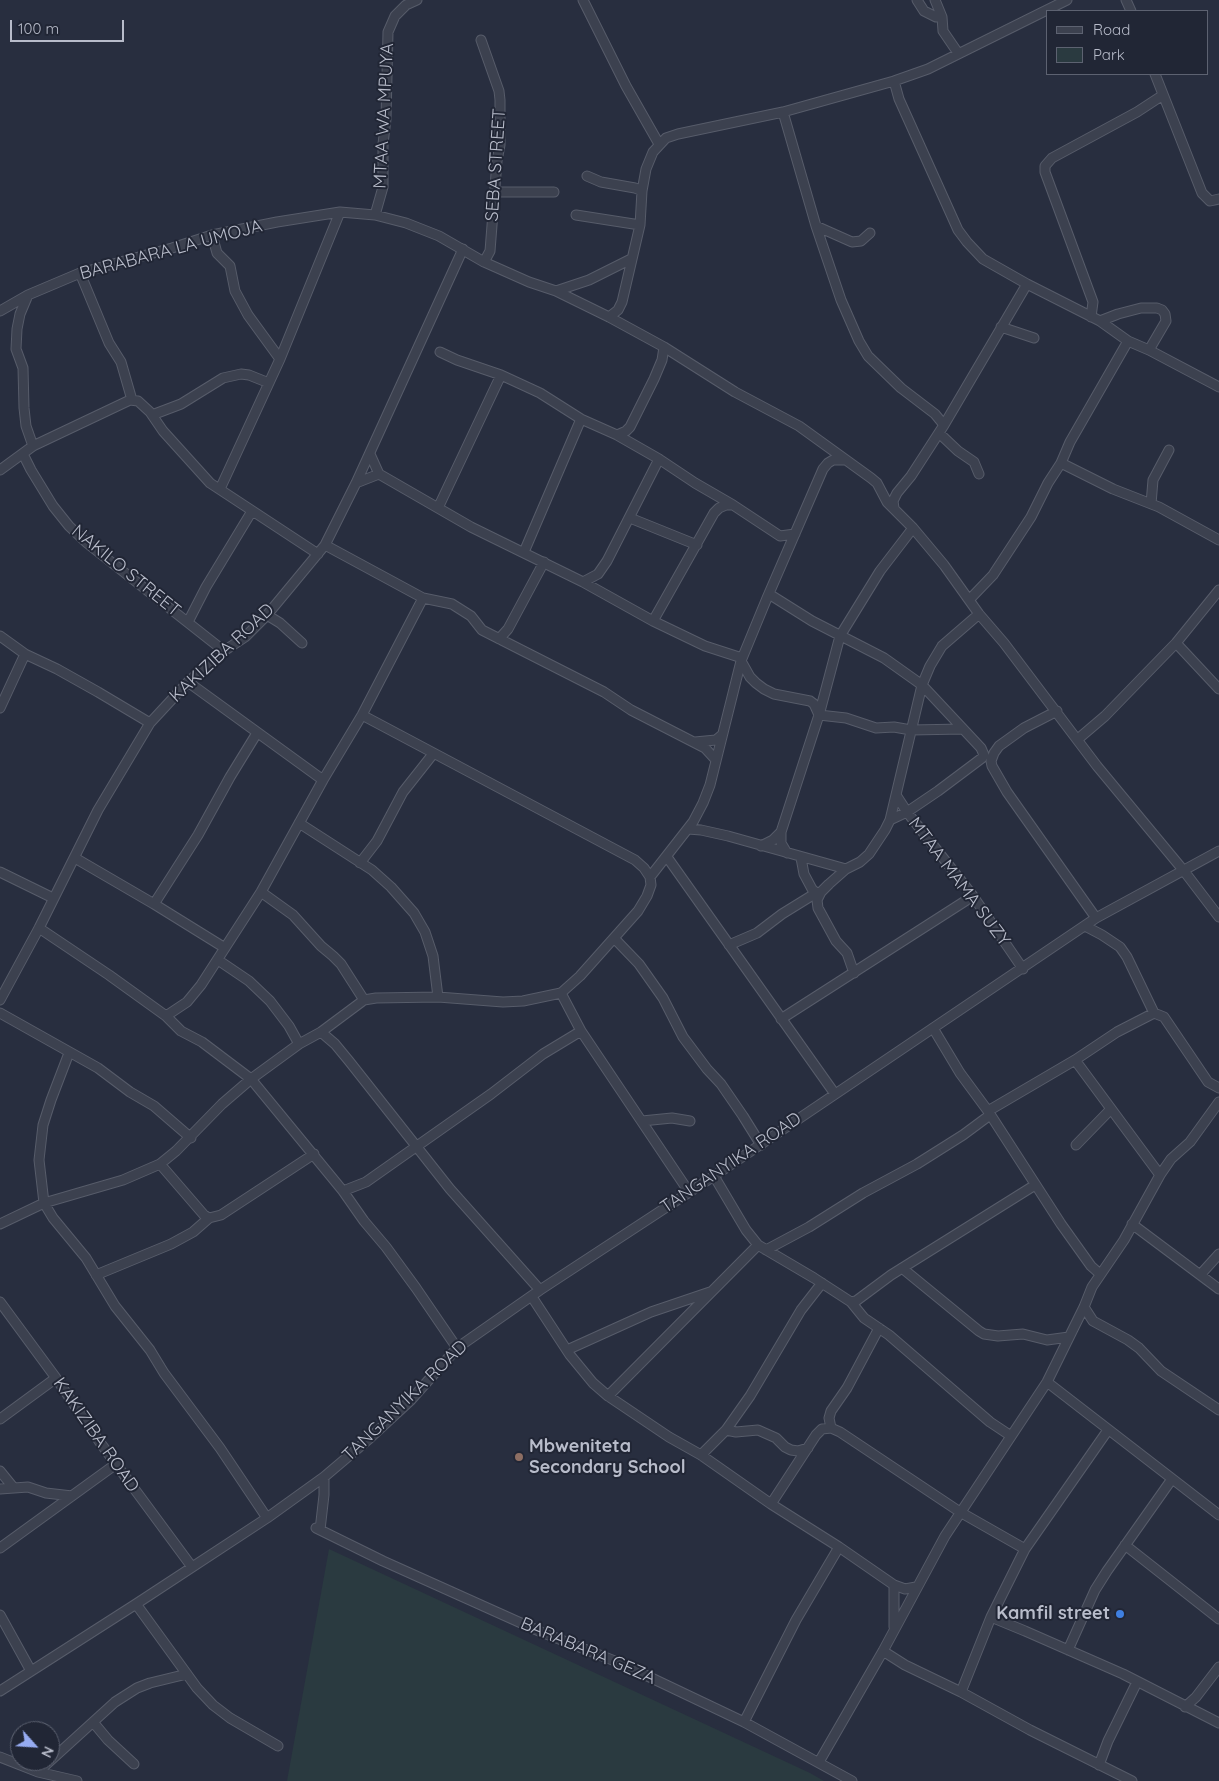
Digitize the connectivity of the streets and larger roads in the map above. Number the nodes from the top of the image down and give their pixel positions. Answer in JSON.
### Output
{"nodes":[{"id":1,"x":417,"y":0,"type":"edge"},
{"id":2,"x":583,"y":0,"type":"edge"},
{"id":3,"x":917,"y":0,"type":"edge"},
{"id":4,"x":935,"y":0,"type":"edge"},
{"id":5,"x":1067,"y":0,"type":"edge"},
{"id":6,"x":1046,"y":10,"type":"edge"},
{"id":7,"x":1046,"y":10,"type":"edge"},
{"id":8,"x":942,"y":17,"type":"junction"},
{"id":9,"x":481,"y":40,"type":"dead end"},
{"id":10,"x":958,"y":53,"type":"junction"},
{"id":11,"x":1154,"y":75,"type":"edge"},
{"id":12,"x":894,"y":81,"type":"junction"},
{"id":13,"x":1163,"y":95,"type":"junction"},
{"id":14,"x":783,"y":112,"type":"junction"},
{"id":15,"x":659,"y":144,"type":"junction"},
{"id":16,"x":587,"y":176,"type":"dead end"},
{"id":17,"x":642,"y":191,"type":"junction"},
{"id":18,"x":494,"y":192,"type":"junction"},
{"id":19,"x":554,"y":192,"type":"dead end"},
{"id":20,"x":1219,"y":199,"type":"edge"},
{"id":21,"x":340,"y":212,"type":"junction"},
{"id":22,"x":375,"y":214,"type":"junction"},
{"id":23,"x":576,"y":215,"type":"dead end"},
{"id":24,"x":640,"y":225,"type":"junction"},
{"id":25,"x":816,"y":226,"type":"junction"},
{"id":26,"x":870,"y":233,"type":"dead end"},
{"id":27,"x":212,"y":235,"type":"junction"},
{"id":28,"x":463,"y":249,"type":"junction"},
{"id":29,"x":631,"y":259,"type":"junction"},
{"id":30,"x":484,"y":262,"type":"junction"},
{"id":31,"x":80,"y":273,"type":"junction"},
{"id":32,"x":1026,"y":284,"type":"junction"},
{"id":33,"x":556,"y":291,"type":"junction"},
{"id":34,"x":28,"y":295,"type":"junction"},
{"id":35,"x":0,"y":311,"type":"edge"},
{"id":36,"x":609,"y":317,"type":"junction"},
{"id":37,"x":1091,"y":317,"type":"junction"},
{"id":38,"x":1100,"y":321,"type":"junction"},
{"id":39,"x":1001,"y":326,"type":"junction"},
{"id":40,"x":1034,"y":338,"type":"dead end"},
{"id":41,"x":1128,"y":341,"type":"junction"},
{"id":42,"x":664,"y":347,"type":"junction"},
{"id":43,"x":1149,"y":350,"type":"junction"},
{"id":44,"x":440,"y":352,"type":"dead end"},
{"id":45,"x":280,"y":359,"type":"junction"},
{"id":46,"x":501,"y":375,"type":"junction"},
{"id":47,"x":1217,"y":382,"type":"edge"},
{"id":48,"x":269,"y":383,"type":"junction"},
{"id":49,"x":132,"y":400,"type":"junction"},
{"id":50,"x":152,"y":415,"type":"junction"},
{"id":51,"x":581,"y":419,"type":"junction"},
{"id":52,"x":942,"y":429,"type":"junction"},
{"id":53,"x":617,"y":435,"type":"junction"},
{"id":54,"x":34,"y":446,"type":"junction"},
{"id":55,"x":1169,"y":450,"type":"dead end"},
{"id":56,"x":23,"y":454,"type":"junction"},
{"id":57,"x":370,"y":454,"type":"junction"},
{"id":58,"x":659,"y":459,"type":"junction"},
{"id":59,"x":844,"y":460,"type":"junction"},
{"id":60,"x":1061,"y":463,"type":"junction"},
{"id":61,"x":0,"y":470,"type":"edge"},
{"id":62,"x":379,"y":474,"type":"junction"},
{"id":63,"x":979,"y":474,"type":"dead end"},
{"id":64,"x":356,"y":483,"type":"junction"},
{"id":65,"x":220,"y":489,"type":"junction"},
{"id":66,"x":882,"y":493,"type":"junction"},
{"id":67,"x":897,"y":493,"type":"junction"},
{"id":68,"x":733,"y":504,"type":"junction"},
{"id":69,"x":1151,"y":504,"type":"junction"},
{"id":70,"x":438,"y":508,"type":"junction"},
{"id":71,"x":894,"y":508,"type":"junction"},
{"id":72,"x":252,"y":511,"type":"junction"},
{"id":73,"x":630,"y":518,"type":"junction"},
{"id":74,"x":913,"y":528,"type":"junction"},
{"id":75,"x":795,"y":534,"type":"junction"},
{"id":76,"x":780,"y":536,"type":"junction"},
{"id":77,"x":1219,"y":540,"type":"edge"},
{"id":78,"x":697,"y":545,"type":"junction"},
{"id":79,"x":325,"y":546,"type":"junction"},
{"id":80,"x":789,"y":549,"type":"junction"},
{"id":81,"x":524,"y":552,"type":"junction"},
{"id":82,"x":318,"y":554,"type":"junction"},
{"id":83,"x":544,"y":562,"type":"junction"},
{"id":84,"x":583,"y":582,"type":"junction"},
{"id":85,"x":1219,"y":590,"type":"edge"},
{"id":86,"x":769,"y":594,"type":"junction"},
{"id":87,"x":423,"y":598,"type":"junction"},
{"id":88,"x":969,"y":600,"type":"junction"},
{"id":89,"x":979,"y":614,"type":"junction"},
{"id":90,"x":267,"y":615,"type":"junction"},
{"id":91,"x":653,"y":620,"type":"junction"},
{"id":92,"x":188,"y":622,"type":"junction"},
{"id":93,"x":0,"y":636,"type":"edge"},
{"id":94,"x":840,"y":636,"type":"junction"},
{"id":95,"x":499,"y":639,"type":"junction"},
{"id":96,"x":302,"y":643,"type":"dead end"},
{"id":97,"x":1176,"y":643,"type":"junction"},
{"id":98,"x":224,"y":651,"type":"junction"},
{"id":99,"x":25,"y":654,"type":"junction"},
{"id":100,"x":742,"y":659,"type":"junction"},
{"id":101,"x":188,"y":682,"type":"junction"},
{"id":102,"x":922,"y":685,"type":"junction"},
{"id":103,"x":1219,"y":689,"type":"edge"},
{"id":104,"x":0,"y":708,"type":"edge"},
{"id":105,"x":1057,"y":711,"type":"junction"},
{"id":106,"x":362,"y":714,"type":"junction"},
{"id":107,"x":819,"y":715,"type":"junction"},
{"id":108,"x":150,"y":723,"type":"junction"},
{"id":109,"x":963,"y":729,"type":"junction"},
{"id":110,"x":911,"y":730,"type":"junction"},
{"id":111,"x":257,"y":733,"type":"junction"},
{"id":112,"x":722,"y":735,"type":"junction"},
{"id":113,"x":1078,"y":740,"type":"junction"},
{"id":114,"x":695,"y":742,"type":"junction"},
{"id":115,"x":433,"y":754,"type":"junction"},
{"id":116,"x":716,"y":760,"type":"junction"},
{"id":117,"x":323,"y":780,"type":"junction"},
{"id":118,"x":896,"y":795,"type":"junction"},
{"id":119,"x":907,"y":812,"type":"junction"},
{"id":120,"x":890,"y":820,"type":"junction"},
{"id":121,"x":299,"y":823,"type":"junction"},
{"id":122,"x":688,"y":830,"type":"junction"},
{"id":123,"x":781,"y":832,"type":"junction"},
{"id":124,"x":762,"y":846,"type":"junction"},
{"id":125,"x":1219,"y":851,"type":"edge"},
{"id":126,"x":787,"y":854,"type":"junction"},
{"id":127,"x":667,"y":857,"type":"junction"},
{"id":128,"x":75,"y":858,"type":"junction"},
{"id":129,"x":800,"y":858,"type":"junction"},
{"id":130,"x":360,"y":863,"type":"junction"},
{"id":131,"x":846,"y":869,"type":"junction"},
{"id":132,"x":1184,"y":870,"type":"junction"},
{"id":133,"x":0,"y":872,"type":"edge"},
{"id":134,"x":650,"y":877,"type":"junction"},
{"id":135,"x":261,"y":892,"type":"junction"},
{"id":136,"x":819,"y":893,"type":"junction"},
{"id":137,"x":973,"y":896,"type":"junction"},
{"id":138,"x":53,"y":898,"type":"junction"},
{"id":139,"x":154,"y":904,"type":"junction"},
{"id":140,"x":1219,"y":917,"type":"edge"},
{"id":141,"x":1096,"y":918,"type":"junction"},
{"id":142,"x":1085,"y":926,"type":"junction"},
{"id":143,"x":39,"y":928,"type":"junction"},
{"id":144,"x":614,"y":938,"type":"junction"},
{"id":145,"x":730,"y":945,"type":"junction"},
{"id":146,"x":225,"y":948,"type":"junction"},
{"id":147,"x":218,"y":960,"type":"junction"},
{"id":148,"x":1023,"y":969,"type":"junction"},
{"id":149,"x":854,"y":974,"type":"junction"},
{"id":150,"x":561,"y":993,"type":"junction"},
{"id":151,"x":438,"y":997,"type":"junction"},
{"id":152,"x":0,"y":1000,"type":"edge"},
{"id":153,"x":364,"y":1000,"type":"junction"},
{"id":154,"x":1154,"y":1012,"type":"junction"},
{"id":155,"x":0,"y":1013,"type":"edge"},
{"id":156,"x":166,"y":1016,"type":"junction"},
{"id":157,"x":781,"y":1019,"type":"junction"},
{"id":158,"x":934,"y":1028,"type":"junction"},
{"id":159,"x":581,"y":1031,"type":"junction"},
{"id":160,"x":321,"y":1032,"type":"junction"},
{"id":161,"x":299,"y":1044,"type":"junction"},
{"id":162,"x":69,"y":1053,"type":"junction"},
{"id":163,"x":1075,"y":1060,"type":"junction"},
{"id":164,"x":251,"y":1079,"type":"junction"},
{"id":165,"x":1219,"y":1088,"type":"edge"},
{"id":166,"x":835,"y":1094,"type":"junction"},
{"id":167,"x":1219,"y":1102,"type":"edge"},
{"id":168,"x":1111,"y":1109,"type":"junction"},
{"id":169,"x":989,"y":1113,"type":"junction"},
{"id":170,"x":642,"y":1121,"type":"junction"},
{"id":171,"x":690,"y":1121,"type":"dead end"},
{"id":172,"x":191,"y":1138,"type":"junction"},
{"id":173,"x":761,"y":1144,"type":"junction"},
{"id":174,"x":418,"y":1146,"type":"junction"},
{"id":175,"x":1076,"y":1146,"type":"dead end"},
{"id":176,"x":314,"y":1154,"type":"junction"},
{"id":177,"x":160,"y":1164,"type":"junction"},
{"id":178,"x":1160,"y":1175,"type":"junction"},
{"id":179,"x":714,"y":1176,"type":"junction"},
{"id":180,"x":1035,"y":1185,"type":"junction"},
{"id":181,"x":343,"y":1191,"type":"junction"},
{"id":182,"x":689,"y":1192,"type":"junction"},
{"id":183,"x":44,"y":1203,"type":"junction"},
{"id":184,"x":209,"y":1218,"type":"junction"},
{"id":185,"x":0,"y":1224,"type":"edge"},
{"id":186,"x":1132,"y":1224,"type":"junction"},
{"id":187,"x":758,"y":1245,"type":"junction"},
{"id":188,"x":766,"y":1250,"type":"junction"},
{"id":189,"x":1219,"y":1254,"type":"edge"},
{"id":190,"x":902,"y":1268,"type":"junction"},
{"id":191,"x":1100,"y":1274,"type":"junction"},
{"id":192,"x":96,"y":1275,"type":"junction"},
{"id":193,"x":1200,"y":1275,"type":"junction"},
{"id":194,"x":822,"y":1283,"type":"junction"},
{"id":195,"x":1219,"y":1289,"type":"edge"},
{"id":196,"x":540,"y":1290,"type":"junction"},
{"id":197,"x":712,"y":1291,"type":"junction"},
{"id":198,"x":532,"y":1297,"type":"junction"},
{"id":199,"x":0,"y":1302,"type":"edge"},
{"id":200,"x":851,"y":1302,"type":"junction"},
{"id":201,"x":1084,"y":1308,"type":"junction"},
{"id":202,"x":879,"y":1328,"type":"junction"},
{"id":203,"x":1069,"y":1337,"type":"junction"},
{"id":204,"x":457,"y":1348,"type":"junction"},
{"id":205,"x":567,"y":1350,"type":"junction"},
{"id":206,"x":56,"y":1378,"type":"junction"},
{"id":207,"x":1046,"y":1382,"type":"junction"},
{"id":208,"x":608,"y":1396,"type":"junction"},
{"id":209,"x":1219,"y":1410,"type":"edge"},
{"id":210,"x":0,"y":1419,"type":"edge"},
{"id":211,"x":831,"y":1428,"type":"junction"},
{"id":212,"x":726,"y":1430,"type":"junction"},
{"id":213,"x":1108,"y":1430,"type":"junction"},
{"id":214,"x":1011,"y":1436,"type":"junction"},
{"id":215,"x":808,"y":1448,"type":"junction"},
{"id":216,"x":701,"y":1455,"type":"junction"},
{"id":217,"x":116,"y":1464,"type":"junction"},
{"id":218,"x":0,"y":1471,"type":"edge"},
{"id":219,"x":324,"y":1478,"type":"junction"},
{"id":220,"x":1172,"y":1479,"type":"junction"},
{"id":221,"x":13,"y":1487,"type":"junction"},
{"id":222,"x":0,"y":1489,"type":"edge"},
{"id":223,"x":72,"y":1496,"type":"junction"},
{"id":224,"x":771,"y":1504,"type":"junction"},
{"id":225,"x":960,"y":1512,"type":"junction"},
{"id":226,"x":1219,"y":1515,"type":"edge"},
{"id":227,"x":267,"y":1518,"type":"junction"},
{"id":228,"x":1125,"y":1545,"type":"junction"},
{"id":229,"x":839,"y":1547,"type":"junction"},
{"id":230,"x":0,"y":1548,"type":"edge"},
{"id":231,"x":1025,"y":1549,"type":"junction"},
{"id":232,"x":192,"y":1567,"type":"junction"},
{"id":233,"x":894,"y":1585,"type":"junction"},
{"id":234,"x":916,"y":1588,"type":"junction"},
{"id":235,"x":136,"y":1604,"type":"junction"},
{"id":236,"x":1214,"y":1612,"type":"edge"},
{"id":237,"x":0,"y":1615,"type":"edge"},
{"id":238,"x":990,"y":1617,"type":"junction"},
{"id":239,"x":1219,"y":1619,"type":"edge"},
{"id":240,"x":893,"y":1632,"type":"junction"},
{"id":241,"x":1068,"y":1650,"type":"junction"},
{"id":242,"x":883,"y":1651,"type":"junction"},
{"id":243,"x":1219,"y":1667,"type":"edge"},
{"id":244,"x":31,"y":1671,"type":"junction"},
{"id":245,"x":187,"y":1674,"type":"junction"},
{"id":246,"x":1137,"y":1682,"type":"junction"},
{"id":247,"x":0,"y":1691,"type":"edge"},
{"id":248,"x":961,"y":1692,"type":"junction"},
{"id":249,"x":1185,"y":1707,"type":"junction"},
{"id":250,"x":93,"y":1722,"type":"junction"},
{"id":251,"x":744,"y":1722,"type":"junction"},
{"id":252,"x":1219,"y":1723,"type":"edge"},
{"id":253,"x":278,"y":1746,"type":"dead end"},
{"id":254,"x":0,"y":1757,"type":"edge"},
{"id":255,"x":818,"y":1762,"type":"junction"},
{"id":256,"x":134,"y":1764,"type":"dead end"},
{"id":257,"x":1099,"y":1765,"type":"junction"},
{"id":258,"x":38,"y":1772,"type":"junction"},
{"id":259,"x":77,"y":1781,"type":"edge"},
{"id":260,"x":852,"y":1781,"type":"edge"},
{"id":261,"x":1132,"y":1781,"type":"edge"}],
"edges":[{"from":1,"to":22,"type":"street","name":"MTAA WA MPUYA"},
{"from":2,"to":15,"type":"street"},
{"from":3,"to":8,"type":"street"},
{"from":4,"to":8,"type":"street"},
{"from":5,"to":6,"type":"street"},
{"from":7,"to":10,"type":"street"},
{"from":8,"to":10,"type":"street"},
{"from":9,"to":18,"type":"street","name":"SEBA STREET"},
{"from":10,"to":12,"type":"street"},
{"from":11,"to":13,"type":"street"},
{"from":12,"to":14,"type":"street"},
{"from":12,"to":32,"type":"street"},
{"from":13,"to":20,"type":"street"},
{"from":13,"to":37,"type":"street"},
{"from":14,"to":15,"type":"street"},
{"from":14,"to":25,"type":"street"},
{"from":15,"to":17,"type":"street"},
{"from":16,"to":17,"type":"street"},
{"from":17,"to":24,"type":"street"},
{"from":18,"to":19,"type":"street"},
{"from":18,"to":30,"type":"street","name":"SEBA STREET"},
{"from":21,"to":22,"type":"street","name":"BARABARA LA UMOJA"},
{"from":21,"to":27,"type":"street","name":"BARABARA LA UMOJA"},
{"from":21,"to":45,"type":"street"},
{"from":22,"to":28,"type":"street","name":"BARABARA LA UMOJA"},
{"from":23,"to":24,"type":"street"},
{"from":24,"to":29,"type":"street"},
{"from":25,"to":26,"type":"street"},
{"from":25,"to":52,"type":"street"},
{"from":27,"to":31,"type":"street","name":"BARABARA LA UMOJA"},
{"from":27,"to":45,"type":"street"},
{"from":28,"to":30,"type":"street","name":"BARABARA LA UMOJA"},
{"from":28,"to":57,"type":"street","name":"KAKIZIBA ROAD"},
{"from":29,"to":33,"type":"street"},
{"from":29,"to":36,"type":"street"},
{"from":30,"to":33,"type":"street","name":"BARABARA LA UMOJA"},
{"from":31,"to":34,"type":"street","name":"BARABARA LA UMOJA"},
{"from":31,"to":49,"type":"street"},
{"from":32,"to":37,"type":"street"},
{"from":32,"to":39,"type":"street"},
{"from":33,"to":36,"type":"street","name":"BARABARA LA UMOJA"},
{"from":34,"to":35,"type":"street","name":"BARABARA LA UMOJA"},
{"from":34,"to":54,"type":"street"},
{"from":36,"to":42,"type":"street","name":"BARABARA LA UMOJA"},
{"from":37,"to":38,"type":"street"},
{"from":38,"to":41,"type":"street"},
{"from":38,"to":43,"type":"street"},
{"from":39,"to":40,"type":"street"},
{"from":39,"to":52,"type":"street"},
{"from":41,"to":43,"type":"street"},
{"from":41,"to":60,"type":"street"},
{"from":42,"to":53,"type":"street"},
{"from":42,"to":59,"type":"street","name":"BARABARA LA UMOJA"},
{"from":43,"to":47,"type":"street"},
{"from":44,"to":46,"type":"street"},
{"from":45,"to":48,"type":"street"},
{"from":46,"to":51,"type":"street"},
{"from":46,"to":70,"type":"street"},
{"from":48,"to":50,"type":"street"},
{"from":48,"to":65,"type":"street"},
{"from":49,"to":50,"type":"street"},
{"from":49,"to":54,"type":"street"},
{"from":50,"to":65,"type":"street"},
{"from":51,"to":53,"type":"street"},
{"from":51,"to":81,"type":"street"},
{"from":52,"to":63,"type":"street"},
{"from":52,"to":67,"type":"street"},
{"from":53,"to":58,"type":"street"},
{"from":54,"to":56,"type":"street"},
{"from":55,"to":69,"type":"street"},
{"from":56,"to":61,"type":"street"},
{"from":56,"to":92,"type":"street","name":"NAKILO STREET"},
{"from":57,"to":62,"type":"street"},
{"from":57,"to":64,"type":"street","name":"KAKIZIBA ROAD"},
{"from":58,"to":68,"type":"street"},
{"from":58,"to":73,"type":"street"},
{"from":59,"to":66,"type":"street","name":"BARABARA LA UMOJA"},
{"from":59,"to":75,"type":"street"},
{"from":60,"to":69,"type":"street"},
{"from":60,"to":88,"type":"street"},
{"from":62,"to":64,"type":"street"},
{"from":62,"to":70,"type":"street"},
{"from":64,"to":79,"type":"street","name":"KAKIZIBA ROAD"},
{"from":65,"to":72,"type":"street"},
{"from":66,"to":67,"type":"street"},
{"from":66,"to":71,"type":"street","name":"BARABARA LA UMOJA"},
{"from":67,"to":71,"type":"street"},
{"from":68,"to":76,"type":"street"},
{"from":68,"to":78,"type":"street"},
{"from":69,"to":77,"type":"street"},
{"from":70,"to":81,"type":"street"},
{"from":71,"to":74,"type":"street","name":"BARABARA LA UMOJA"},
{"from":72,"to":82,"type":"street"},
{"from":72,"to":92,"type":"street"},
{"from":73,"to":78,"type":"street"},
{"from":73,"to":84,"type":"street"},
{"from":74,"to":88,"type":"street","name":"BARABARA LA UMOJA"},
{"from":74,"to":94,"type":"street"},
{"from":75,"to":76,"type":"street"},
{"from":75,"to":80,"type":"street"},
{"from":76,"to":80,"type":"street"},
{"from":78,"to":91,"type":"street"},
{"from":79,"to":82,"type":"street","name":"KAKIZIBA ROAD"},
{"from":79,"to":87,"type":"street"},
{"from":80,"to":86,"type":"street"},
{"from":81,"to":83,"type":"street"},
{"from":82,"to":90,"type":"street","name":"KAKIZIBA ROAD"},
{"from":83,"to":84,"type":"street"},
{"from":83,"to":95,"type":"street"},
{"from":84,"to":91,"type":"street"},
{"from":85,"to":97,"type":"street"},
{"from":86,"to":94,"type":"street"},
{"from":86,"to":100,"type":"street"},
{"from":87,"to":95,"type":"street"},
{"from":87,"to":106,"type":"street"},
{"from":88,"to":89,"type":"street","name":"BARABARA LA UMOJA"},
{"from":89,"to":102,"type":"street"},
{"from":89,"to":105,"type":"street","name":"BARABARA LA UMOJA"},
{"from":90,"to":96,"type":"street"},
{"from":90,"to":98,"type":"street","name":"KAKIZIBA ROAD"},
{"from":91,"to":100,"type":"street"},
{"from":92,"to":98,"type":"street","name":"NAKILO STREET"},
{"from":93,"to":99,"type":"street"},
{"from":94,"to":102,"type":"street"},
{"from":94,"to":107,"type":"street"},
{"from":95,"to":114,"type":"street"},
{"from":97,"to":103,"type":"street"},
{"from":97,"to":113,"type":"street"},
{"from":98,"to":101,"type":"street","name":"KAKIZIBA ROAD"},
{"from":99,"to":104,"type":"street"},
{"from":99,"to":108,"type":"street"},
{"from":100,"to":107,"type":"street"},
{"from":100,"to":112,"type":"street"},
{"from":101,"to":108,"type":"street","name":"KAKIZIBA ROAD"},
{"from":101,"to":111,"type":"street"},
{"from":102,"to":109,"type":"street"},
{"from":102,"to":110,"type":"street"},
{"from":105,"to":113,"type":"street","name":"BARABARA LA UMOJA"},
{"from":105,"to":141,"type":"street"},
{"from":106,"to":115,"type":"street"},
{"from":106,"to":117,"type":"street"},
{"from":107,"to":110,"type":"street"},
{"from":107,"to":123,"type":"street"},
{"from":108,"to":128,"type":"street","name":"KAKIZIBA ROAD"},
{"from":109,"to":110,"type":"street"},
{"from":109,"to":119,"type":"street"},
{"from":110,"to":118,"type":"street"},
{"from":111,"to":117,"type":"street"},
{"from":111,"to":139,"type":"street"},
{"from":112,"to":114,"type":"street"},
{"from":112,"to":116,"type":"street"},
{"from":113,"to":132,"type":"street","name":"BARABARA LA UMOJA"},
{"from":114,"to":116,"type":"street"},
{"from":115,"to":130,"type":"street"},
{"from":115,"to":134,"type":"street"},
{"from":116,"to":122,"type":"street"},
{"from":117,"to":121,"type":"street"},
{"from":118,"to":119,"type":"street","name":"MTAA MAMA SUZY"},
{"from":118,"to":120,"type":"street"},
{"from":119,"to":120,"type":"street"},
{"from":119,"to":137,"type":"street","name":"MTAA MAMA SUZY"},
{"from":120,"to":131,"type":"street"},
{"from":121,"to":130,"type":"street"},
{"from":121,"to":135,"type":"street"},
{"from":122,"to":124,"type":"street"},
{"from":122,"to":127,"type":"street"},
{"from":123,"to":124,"type":"street"},
{"from":123,"to":126,"type":"street"},
{"from":124,"to":126,"type":"street"},
{"from":125,"to":132,"type":"street","name":"TANGANYIKA ROAD"},
{"from":126,"to":129,"type":"street"},
{"from":127,"to":134,"type":"street"},
{"from":127,"to":145,"type":"street"},
{"from":128,"to":138,"type":"street","name":"KAKIZIBA ROAD"},
{"from":128,"to":139,"type":"street"},
{"from":129,"to":131,"type":"street"},
{"from":129,"to":136,"type":"street"},
{"from":130,"to":151,"type":"street"},
{"from":131,"to":136,"type":"street"},
{"from":132,"to":140,"type":"street","name":"BARABARA LA UMOJA"},
{"from":132,"to":141,"type":"street","name":"TANGANYIKA ROAD"},
{"from":133,"to":138,"type":"street"},
{"from":134,"to":144,"type":"street"},
{"from":135,"to":146,"type":"street"},
{"from":135,"to":153,"type":"street"},
{"from":136,"to":145,"type":"street"},
{"from":136,"to":149,"type":"street"},
{"from":137,"to":148,"type":"street","name":"MTAA MAMA SUZY"},
{"from":137,"to":149,"type":"street"},
{"from":138,"to":143,"type":"street","name":"KAKIZIBA ROAD"},
{"from":139,"to":146,"type":"street"},
{"from":141,"to":142,"type":"street","name":"TANGANYIKA ROAD"},
{"from":142,"to":148,"type":"street","name":"TANGANYIKA ROAD"},
{"from":142,"to":154,"type":"street"},
{"from":143,"to":152,"type":"street","name":"KAKIZIBA ROAD"},
{"from":143,"to":156,"type":"street"},
{"from":144,"to":150,"type":"street"},
{"from":144,"to":173,"type":"street"},
{"from":145,"to":157,"type":"street"},
{"from":146,"to":147,"type":"street"},
{"from":147,"to":156,"type":"street"},
{"from":147,"to":161,"type":"street"},
{"from":148,"to":158,"type":"street","name":"TANGANYIKA ROAD"},
{"from":149,"to":157,"type":"street"},
{"from":150,"to":151,"type":"street"},
{"from":150,"to":159,"type":"street"},
{"from":151,"to":153,"type":"street"},
{"from":153,"to":160,"type":"street"},
{"from":154,"to":163,"type":"street"},
{"from":154,"to":165,"type":"street"},
{"from":155,"to":162,"type":"street"},
{"from":156,"to":164,"type":"street"},
{"from":157,"to":166,"type":"street"},
{"from":158,"to":166,"type":"street","name":"TANGANYIKA ROAD"},
{"from":158,"to":169,"type":"street"},
{"from":159,"to":170,"type":"street"},
{"from":159,"to":174,"type":"street"},
{"from":160,"to":161,"type":"street"},
{"from":160,"to":174,"type":"street"},
{"from":161,"to":164,"type":"street"},
{"from":162,"to":172,"type":"street"},
{"from":162,"to":183,"type":"street"},
{"from":163,"to":168,"type":"street"},
{"from":163,"to":169,"type":"street"},
{"from":164,"to":172,"type":"street"},
{"from":164,"to":176,"type":"street"},
{"from":166,"to":173,"type":"street","name":"TANGANYIKA ROAD"},
{"from":167,"to":178,"type":"street"},
{"from":168,"to":175,"type":"street"},
{"from":168,"to":178,"type":"street"},
{"from":169,"to":180,"type":"street"},
{"from":169,"to":188,"type":"street"},
{"from":170,"to":171,"type":"street"},
{"from":170,"to":182,"type":"street"},
{"from":172,"to":177,"type":"street"},
{"from":173,"to":179,"type":"street","name":"TANGANYIKA ROAD"},
{"from":174,"to":181,"type":"street"},
{"from":174,"to":196,"type":"street"},
{"from":176,"to":181,"type":"street"},
{"from":176,"to":184,"type":"street"},
{"from":177,"to":183,"type":"street"},
{"from":177,"to":184,"type":"street"},
{"from":178,"to":186,"type":"street"},
{"from":179,"to":182,"type":"street","name":"TANGANYIKA ROAD"},
{"from":179,"to":187,"type":"street"},
{"from":180,"to":190,"type":"street"},
{"from":180,"to":191,"type":"street"},
{"from":181,"to":204,"type":"street"},
{"from":182,"to":196,"type":"street","name":"TANGANYIKA ROAD"},
{"from":183,"to":185,"type":"street"},
{"from":183,"to":192,"type":"street"},
{"from":184,"to":192,"type":"street"},
{"from":186,"to":191,"type":"street"},
{"from":186,"to":193,"type":"street"},
{"from":187,"to":188,"type":"street"},
{"from":187,"to":197,"type":"street"},
{"from":188,"to":194,"type":"street"},
{"from":189,"to":193,"type":"street"},
{"from":190,"to":200,"type":"street"},
{"from":190,"to":203,"type":"street"},
{"from":191,"to":201,"type":"street"},
{"from":192,"to":227,"type":"street"},
{"from":193,"to":195,"type":"street"},
{"from":194,"to":200,"type":"street"},
{"from":194,"to":212,"type":"street"},
{"from":196,"to":198,"type":"street","name":"TANGANYIKA ROAD"},
{"from":197,"to":205,"type":"street"},
{"from":197,"to":208,"type":"street"},
{"from":198,"to":204,"type":"street","name":"TANGANYIKA ROAD"},
{"from":198,"to":205,"type":"street"},
{"from":199,"to":206,"type":"street","name":"KAKIZIBA ROAD"},
{"from":200,"to":202,"type":"street"},
{"from":201,"to":203,"type":"street"},
{"from":201,"to":209,"type":"street"},
{"from":202,"to":211,"type":"street"},
{"from":202,"to":214,"type":"street"},
{"from":203,"to":207,"type":"street"},
{"from":204,"to":219,"type":"street","name":"TANGANYIKA ROAD"},
{"from":205,"to":208,"type":"street"},
{"from":206,"to":210,"type":"street"},
{"from":206,"to":217,"type":"street","name":"KAKIZIBA ROAD"},
{"from":207,"to":213,"type":"street"},
{"from":207,"to":214,"type":"street"},
{"from":208,"to":216,"type":"street"},
{"from":211,"to":215,"type":"street"},
{"from":211,"to":225,"type":"street"},
{"from":212,"to":215,"type":"street"},
{"from":212,"to":216,"type":"street"},
{"from":213,"to":220,"type":"street"},
{"from":213,"to":231,"type":"street"},
{"from":214,"to":225,"type":"street"},
{"from":215,"to":224,"type":"street"},
{"from":216,"to":224,"type":"street"},
{"from":217,"to":223,"type":"street"},
{"from":217,"to":232,"type":"street","name":"KAKIZIBA ROAD"},
{"from":218,"to":221,"type":"street"},
{"from":219,"to":227,"type":"street","name":"TANGANYIKA ROAD"},
{"from":219,"to":251,"type":"street","name":"BARABARA GEZA"},
{"from":220,"to":226,"type":"street"},
{"from":220,"to":228,"type":"street"},
{"from":221,"to":222,"type":"street"},
{"from":221,"to":223,"type":"street"},
{"from":223,"to":230,"type":"street"},
{"from":224,"to":229,"type":"street"},
{"from":225,"to":231,"type":"street"},
{"from":225,"to":234,"type":"street"},
{"from":227,"to":232,"type":"street","name":"TANGANYIKA ROAD"},
{"from":228,"to":236,"type":"street"},
{"from":228,"to":241,"type":"street"},
{"from":229,"to":233,"type":"street"},
{"from":229,"to":251,"type":"street"},
{"from":231,"to":238,"type":"street"},
{"from":232,"to":235,"type":"street","name":"TANGANYIKA ROAD"},
{"from":233,"to":234,"type":"street"},
{"from":233,"to":240,"type":"street"},
{"from":234,"to":240,"type":"street"},
{"from":235,"to":244,"type":"street","name":"TANGANYIKA ROAD"},
{"from":235,"to":245,"type":"street"},
{"from":236,"to":239,"type":"street"},
{"from":237,"to":244,"type":"street"},
{"from":238,"to":241,"type":"street"},
{"from":238,"to":248,"type":"street"},
{"from":240,"to":242,"type":"street"},
{"from":241,"to":246,"type":"street"},
{"from":242,"to":248,"type":"street"},
{"from":242,"to":255,"type":"street"},
{"from":243,"to":249,"type":"street"},
{"from":244,"to":247,"type":"street","name":"TANGANYIKA ROAD"},
{"from":245,"to":250,"type":"street"},
{"from":245,"to":253,"type":"street"},
{"from":246,"to":249,"type":"street"},
{"from":246,"to":257,"type":"street"},
{"from":248,"to":257,"type":"street"},
{"from":249,"to":252,"type":"street"},
{"from":250,"to":256,"type":"street"},
{"from":250,"to":258,"type":"street"},
{"from":251,"to":255,"type":"street","name":"BARABARA GEZA"},
{"from":254,"to":258,"type":"street"},
{"from":255,"to":260,"type":"street","name":"BARABARA GEZA"},
{"from":257,"to":261,"type":"street"},
{"from":258,"to":259,"type":"street"}]}
